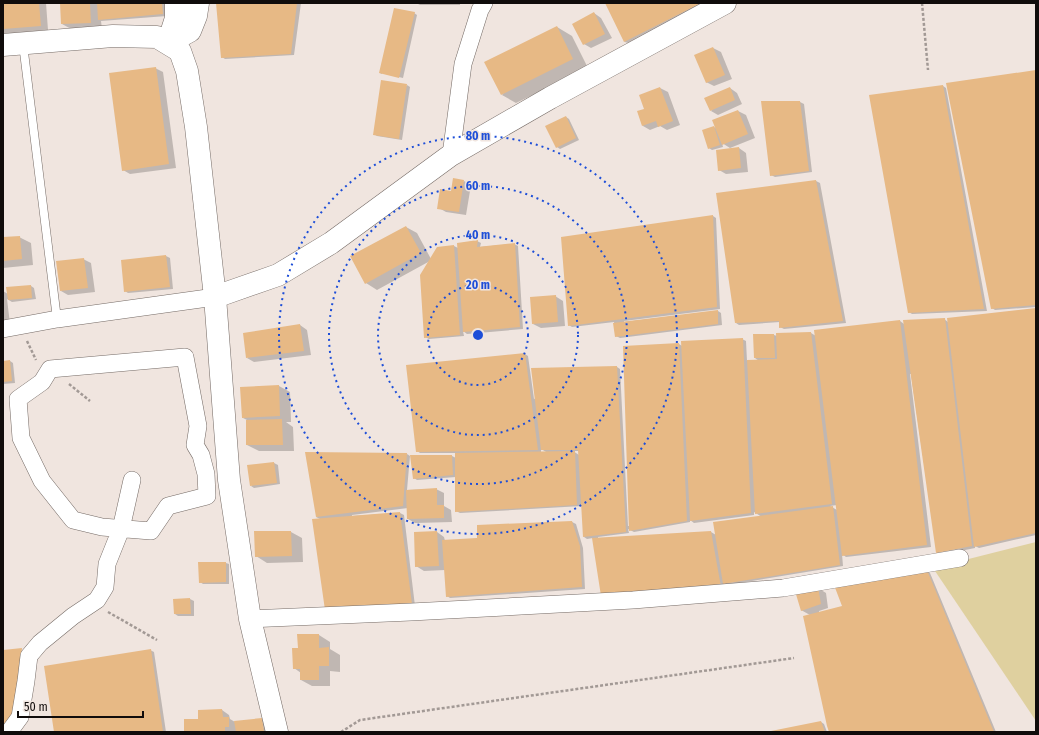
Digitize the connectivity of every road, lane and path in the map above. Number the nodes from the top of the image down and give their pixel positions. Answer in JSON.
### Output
{"nodes":[{"id":1,"x":176,"y":3,"type":"edge"},
{"id":2,"x":198,"y":3,"type":"edge"},
{"id":3,"x":484,"y":3,"type":"edge"},
{"id":4,"x":725,"y":3,"type":"edge"},
{"id":5,"x":922,"y":3,"type":"edge"},
{"id":6,"x":168,"y":43,"type":"junction"},
{"id":7,"x":13,"y":44,"type":"edge"},
{"id":8,"x":928,"y":70,"type":"dead end"},
{"id":9,"x":451,"y":155,"type":"junction"},
{"id":10,"x":215,"y":297,"type":"junction"},
{"id":11,"x":57,"y":319,"type":"junction"},
{"id":12,"x":3,"y":329,"type":"edge"},
{"id":13,"x":132,"y":480,"type":"dead end"},
{"id":14,"x":121,"y":528,"type":"junction"},
{"id":15,"x":960,"y":558,"type":"dead end"},
{"id":16,"x":97,"y":600,"type":"junction"},
{"id":17,"x":250,"y":619,"type":"junction"},
{"id":18,"x":157,"y":640,"type":"dead end"},
{"id":19,"x":794,"y":658,"type":"dead end"},
{"id":20,"x":9,"y":732,"type":"edge"},
{"id":21,"x":277,"y":732,"type":"edge"},
{"id":22,"x":341,"y":732,"type":"edge"}],
"edges":[{"from":1,"to":6,"type":"street"},
{"from":2,"to":6,"type":"street"},
{"from":3,"to":9,"type":"street"},
{"from":4,"to":9,"type":"street"},
{"from":5,"to":8,"type":"path"},
{"from":6,"to":7,"type":"street"},
{"from":6,"to":10,"type":"street"},
{"from":7,"to":11,"type":"lane"},
{"from":9,"to":10,"type":"street"},
{"from":10,"to":11,"type":"street"},
{"from":10,"to":17,"type":"street"},
{"from":11,"to":12,"type":"street"},
{"from":13,"to":14,"type":"street"},
{"from":14,"to":14,"type":"street"},
{"from":14,"to":16,"type":"street"},
{"from":15,"to":17,"type":"street"},
{"from":16,"to":18,"type":"path"},
{"from":16,"to":20,"type":"street"},
{"from":17,"to":21,"type":"street"},
{"from":19,"to":22,"type":"path"}]}
